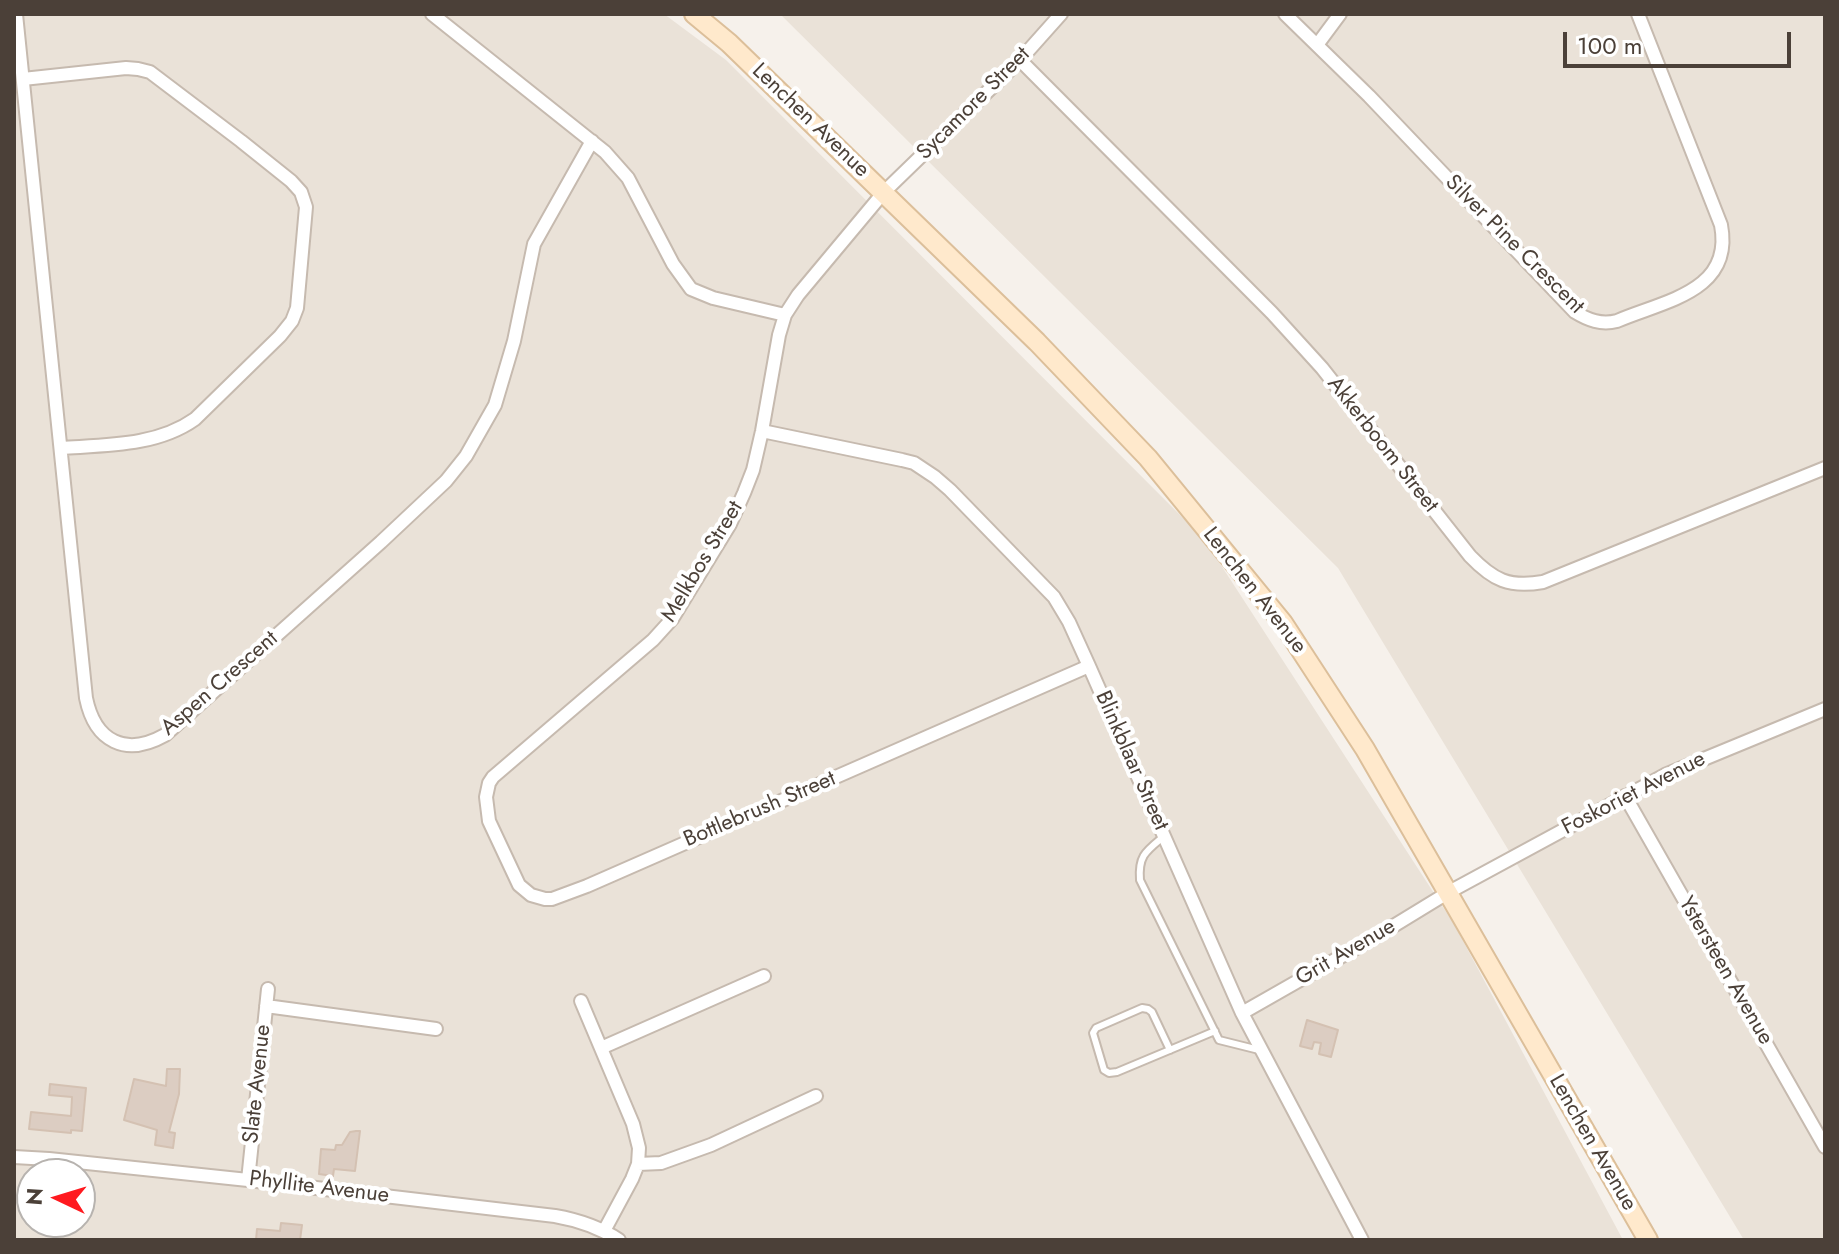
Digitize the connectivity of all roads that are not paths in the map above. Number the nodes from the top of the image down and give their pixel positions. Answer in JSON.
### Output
{"nodes":[{"id":1,"x":16,"y":14,"type":"edge"},
{"id":2,"x":432,"y":14,"type":"edge"},
{"id":3,"x":694,"y":14,"type":"edge"},
{"id":4,"x":713,"y":14,"type":"edge"},
{"id":5,"x":1061,"y":14,"type":"edge"},
{"id":6,"x":1285,"y":14,"type":"edge"},
{"id":7,"x":1340,"y":14,"type":"edge"},
{"id":8,"x":1638,"y":14,"type":"edge"},
{"id":9,"x":729,"y":43,"type":"junction"},
{"id":10,"x":1317,"y":45,"type":"junction"},
{"id":11,"x":1020,"y":60,"type":"junction"},
{"id":12,"x":23,"y":79,"type":"junction"},
{"id":13,"x":592,"y":141,"type":"junction"},
{"id":14,"x":884,"y":192,"type":"junction"},
{"id":15,"x":785,"y":315,"type":"junction"},
{"id":16,"x":762,"y":431,"type":"junction"},
{"id":17,"x":62,"y":448,"type":"junction"},
{"id":18,"x":1825,"y":468,"type":"edge"},
{"id":19,"x":1089,"y":666,"type":"junction"},
{"id":20,"x":1825,"y":709,"type":"edge"},
{"id":21,"x":1625,"y":796,"type":"junction"},
{"id":22,"x":486,"y":797,"type":"joint"},
{"id":23,"x":1164,"y":836,"type":"junction"},
{"id":24,"x":1449,"y":892,"type":"junction"},
{"id":25,"x":764,"y":976,"type":"dead end"},
{"id":26,"x":268,"y":989,"type":"dead end"},
{"id":27,"x":581,"y":1001,"type":"dead end"},
{"id":28,"x":266,"y":1006,"type":"junction"},
{"id":29,"x":1242,"y":1013,"type":"junction"},
{"id":30,"x":436,"y":1029,"type":"dead end"},
{"id":31,"x":1215,"y":1031,"type":"junction"},
{"id":32,"x":601,"y":1048,"type":"junction"},
{"id":33,"x":1170,"y":1050,"type":"junction"},
{"id":34,"x":1262,"y":1051,"type":"junction"},
{"id":35,"x":816,"y":1096,"type":"dead end"},
{"id":36,"x":1825,"y":1147,"type":"edge"},
{"id":37,"x":14,"y":1157,"type":"edge"},
{"id":38,"x":638,"y":1164,"type":"junction"},
{"id":39,"x":248,"y":1180,"type":"junction"},
{"id":40,"x":604,"y":1231,"type":"junction"},
{"id":41,"x":619,"y":1240,"type":"edge"},
{"id":42,"x":1362,"y":1240,"type":"edge"},
{"id":43,"x":1648,"y":1240,"type":"edge"}],
"edges":[{"from":1,"to":12,"type":"street","name":"Aspen Crescent"},
{"from":2,"to":13,"type":"street"},
{"from":3,"to":9,"type":"main road"},
{"from":4,"to":9,"type":"main road"},
{"from":5,"to":11,"type":"street","name":"Sycamore Street"},
{"from":6,"to":10,"type":"street","name":"Silver Pine Crescent"},
{"from":7,"to":10,"type":"street"},
{"from":8,"to":10,"type":"street","name":"Silver Pine Crescent"},
{"from":9,"to":14,"type":"main road","name":"Lenchen Avenue"},
{"from":11,"to":14,"type":"street","name":"Sycamore Street"},
{"from":11,"to":18,"type":"street","name":"Akkerboom Street"},
{"from":12,"to":17,"type":"street","name":"Aspen Crescent"},
{"from":12,"to":17,"type":"street"},
{"from":13,"to":15,"type":"street"},
{"from":13,"to":17,"type":"street","name":"Aspen Crescent"},
{"from":14,"to":15,"type":"street","name":"Melkbos Street"},
{"from":14,"to":24,"type":"main road","name":"Lenchen Avenue"},
{"from":15,"to":16,"type":"street","name":"Melkbos Street"},
{"from":16,"to":19,"type":"street","name":"Blinkblaar Street"},
{"from":16,"to":22,"type":"street","name":"Melkbos Street"},
{"from":19,"to":22,"type":"street","name":"Bottlebrush Street"},
{"from":19,"to":23,"type":"street","name":"Blinkblaar Street"},
{"from":20,"to":21,"type":"street","name":"Foskoriet Avenue"},
{"from":21,"to":24,"type":"street","name":"Foskoriet Avenue"},
{"from":21,"to":36,"type":"street","name":"Ystersteen Avenue"},
{"from":23,"to":29,"type":"street","name":"Blinkblaar Street"},
{"from":23,"to":31,"type":"lane"},
{"from":24,"to":29,"type":"street","name":"Grit Avenue"},
{"from":24,"to":43,"type":"main road","name":"Lenchen Avenue"},
{"from":25,"to":32,"type":"street"},
{"from":26,"to":28,"type":"street","name":"Slate Avenue"},
{"from":27,"to":32,"type":"street"},
{"from":28,"to":30,"type":"street"},
{"from":28,"to":39,"type":"street","name":"Slate Avenue"},
{"from":29,"to":34,"type":"street","name":"Blinkblaar Street"},
{"from":31,"to":33,"type":"lane"},
{"from":31,"to":34,"type":"lane"},
{"from":32,"to":38,"type":"street"},
{"from":33,"to":33,"type":"lane"},
{"from":34,"to":42,"type":"street","name":"Blinkblaar Street"},
{"from":35,"to":38,"type":"street"},
{"from":37,"to":39,"type":"street","name":"Phyllite Avenue"},
{"from":38,"to":40,"type":"street"},
{"from":39,"to":40,"type":"street","name":"Phyllite Avenue"},
{"from":40,"to":41,"type":"street","name":"Phyllite Avenue"}]}
